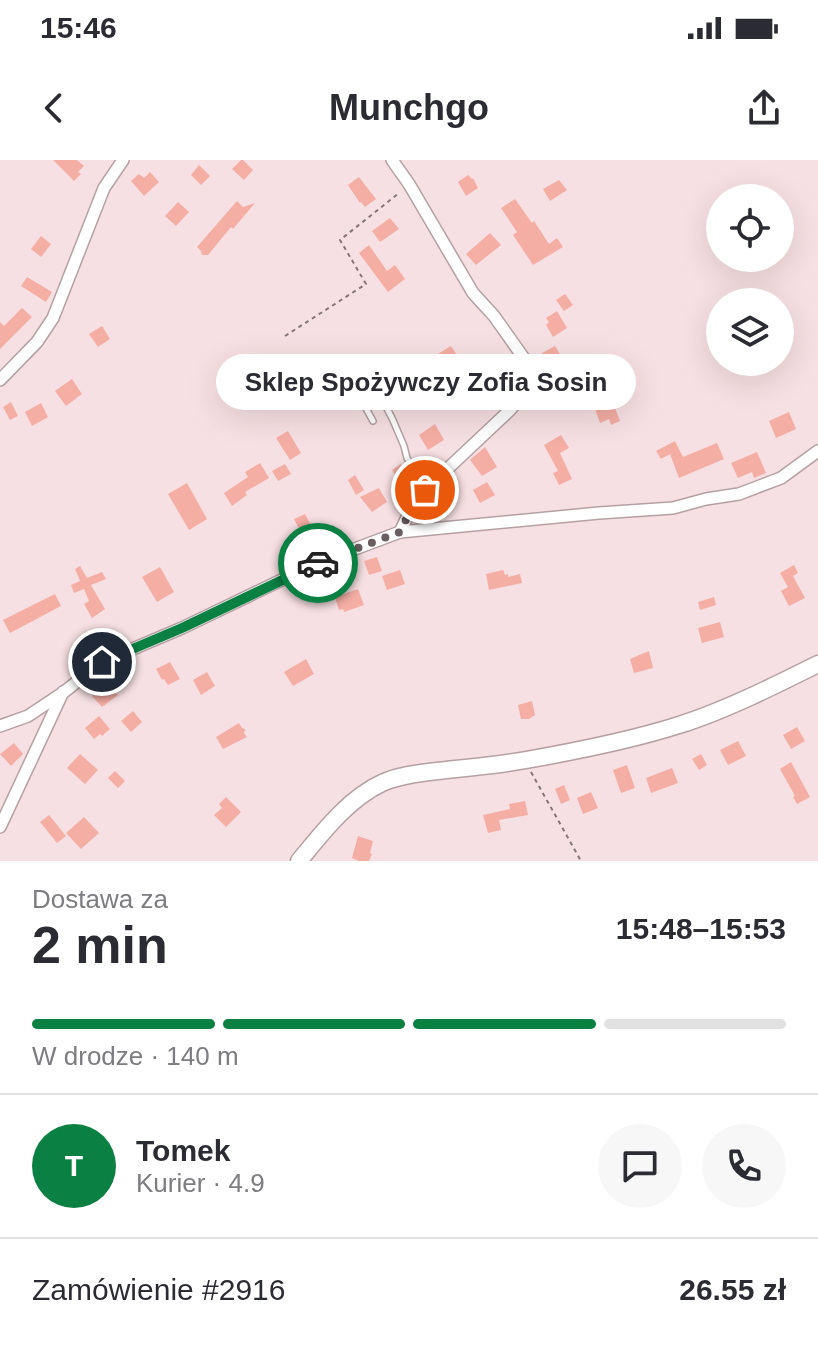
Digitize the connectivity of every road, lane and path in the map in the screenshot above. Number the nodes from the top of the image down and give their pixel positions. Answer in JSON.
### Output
{"nodes":[{"id":1,"x":123,"y":160,"type":"edge"},
{"id":2,"x":392,"y":160,"type":"edge"},
{"id":3,"x":409,"y":184,"type":"junction"},
{"id":4,"x":285,"y":336,"type":"dead end"},
{"id":5,"x":369,"y":375,"type":"dead end"},
{"id":6,"x":0,"y":380,"type":"edge"},
{"id":7,"x":359,"y":396,"type":"dead end"},
{"id":8,"x":373,"y":421,"type":"dead end"},
{"id":9,"x":818,"y":451,"type":"edge"},
{"id":10,"x":425,"y":490,"type":"junction"},
{"id":11,"x":400,"y":532,"type":"junction"},
{"id":12,"x":818,"y":664,"type":"edge"},
{"id":13,"x":64,"y":692,"type":"junction"},
{"id":14,"x":0,"y":726,"type":"edge"},
{"id":15,"x":525,"y":760,"type":"junction"},
{"id":16,"x":0,"y":827,"type":"edge"},
{"id":17,"x":299,"y":861,"type":"edge"},
{"id":18,"x":581,"y":861,"type":"edge"}],
"edges":[{"from":1,"to":6,"type":"street"},
{"from":2,"to":3,"type":"street"},
{"from":3,"to":4,"type":"path"},
{"from":3,"to":10,"type":"street"},
{"from":5,"to":10,"type":"lane"},
{"from":7,"to":8,"type":"lane"},
{"from":9,"to":11,"type":"street"},
{"from":10,"to":11,"type":"street"},
{"from":11,"to":13,"type":"street"},
{"from":12,"to":15,"type":"street"},
{"from":13,"to":14,"type":"street"},
{"from":13,"to":16,"type":"street"},
{"from":15,"to":17,"type":"street"},
{"from":15,"to":18,"type":"path"}]}
